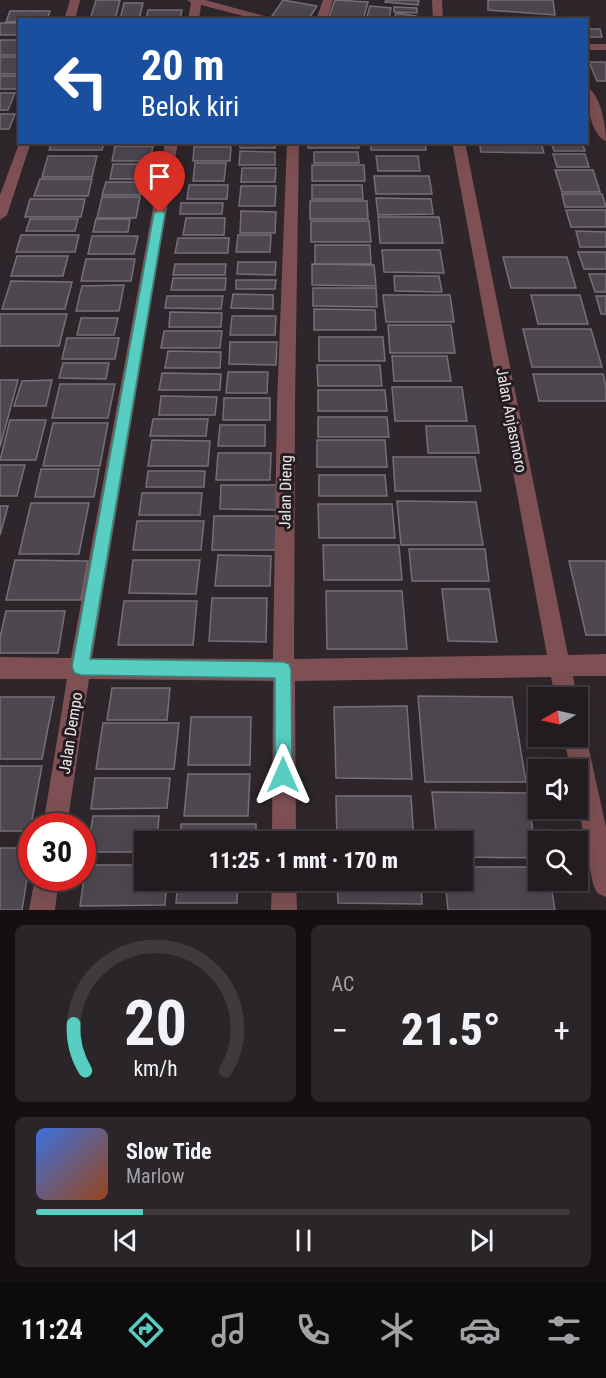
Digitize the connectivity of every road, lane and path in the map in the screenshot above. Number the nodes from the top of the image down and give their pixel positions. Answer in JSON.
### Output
{"nodes":[{"id":1,"x":75,"y":0,"type":"edge"},
{"id":2,"x":195,"y":0,"type":"edge"},
{"id":3,"x":328,"y":0,"type":"edge"},
{"id":4,"x":437,"y":0,"type":"edge"},
{"id":5,"x":70,"y":18,"type":"edge"},
{"id":6,"x":193,"y":18,"type":"edge"},
{"id":7,"x":266,"y":18,"type":"edge"},
{"id":8,"x":322,"y":18,"type":"edge"},
{"id":9,"x":438,"y":18,"type":"edge"},
{"id":10,"x":588,"y":47,"type":"edge"},
{"id":11,"x":606,"y":47,"type":"edge"},
{"id":12,"x":588,"y":95,"type":"edge"},
{"id":13,"x":606,"y":137,"type":"edge"},
{"id":14,"x":24,"y":144,"type":"edge"},
{"id":15,"x":172,"y":144,"type":"edge"},
{"id":16,"x":293,"y":144,"type":"edge"},
{"id":17,"x":458,"y":144,"type":"edge"},
{"id":18,"x":0,"y":215,"type":"edge"},
{"id":19,"x":606,"y":665,"type":"edge"},
{"id":20,"x":81,"y":667,"type":"junction"},
{"id":21,"x":560,"y":667,"type":"junction"},
{"id":22,"x":0,"y":668,"type":"edge"},
{"id":23,"x":283,"y":670,"type":"junction"},
{"id":24,"x":564,"y":687,"type":"edge"},
{"id":25,"x":576,"y":747,"type":"edge"},
{"id":26,"x":57,"y":813,"type":"edge"},
{"id":27,"x":284,"y":831,"type":"edge"},
{"id":28,"x":606,"y":884,"type":"edge"},
{"id":29,"x":45,"y":891,"type":"edge"},
{"id":30,"x":284,"y":891,"type":"edge"},
{"id":31,"x":42,"y":910,"type":"edge"},
{"id":32,"x":284,"y":910,"type":"edge"}],
"edges":[{"from":1,"to":5,"type":"street"},
{"from":2,"to":6,"type":"street"},
{"from":2,"to":7,"type":"street"},
{"from":3,"to":8,"type":"street"},
{"from":4,"to":9,"type":"street"},
{"from":10,"to":11,"type":"street"},
{"from":12,"to":13,"type":"street"},
{"from":14,"to":18,"type":"street"},
{"from":15,"to":20,"type":"street","name":"Jalan Dempo"},
{"from":16,"to":23,"type":"street","name":"Jalan Dieng"},
{"from":17,"to":21,"type":"street","name":"Jalan Anjasmoro"},
{"from":19,"to":21,"type":"street"},
{"from":20,"to":22,"type":"street"},
{"from":20,"to":23,"type":"street"},
{"from":20,"to":26,"type":"street","name":"Jalan Dempo"},
{"from":21,"to":23,"type":"street"},
{"from":21,"to":24,"type":"street","name":"Jalan Anjasmoro"},
{"from":23,"to":27,"type":"street","name":"Jalan Dieng"},
{"from":25,"to":28,"type":"street"},
{"from":29,"to":31,"type":"street"},
{"from":30,"to":32,"type":"street"}]}
